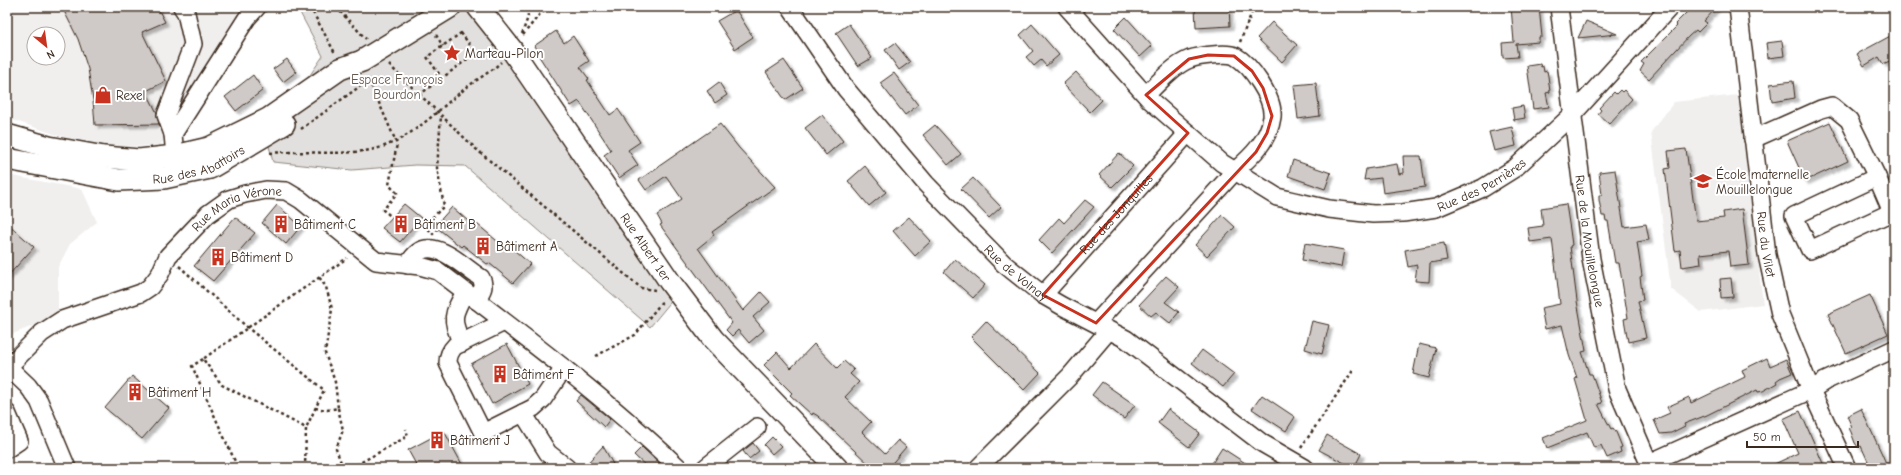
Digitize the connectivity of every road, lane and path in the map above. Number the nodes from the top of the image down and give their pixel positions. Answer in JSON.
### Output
{"nodes":[{"id":1,"x":182,"y":7,"type":"edge"},
{"id":2,"x":257,"y":7,"type":"edge"},
{"id":3,"x":310,"y":7,"type":"edge"},
{"id":4,"x":336,"y":7,"type":"edge"},
{"id":5,"x":450,"y":7,"type":"edge"},
{"id":6,"x":478,"y":7,"type":"edge"},
{"id":7,"x":550,"y":7,"type":"edge"},
{"id":8,"x":790,"y":7,"type":"edge"},
{"id":9,"x":1067,"y":7,"type":"edge"},
{"id":10,"x":1254,"y":7,"type":"edge"},
{"id":11,"x":1559,"y":7,"type":"edge"},
{"id":12,"x":1670,"y":7,"type":"edge"},
{"id":13,"x":1738,"y":7,"type":"edge"},
{"id":14,"x":512,"y":50,"type":"junction"},
{"id":15,"x":336,"y":54,"type":"dead end"},
{"id":16,"x":1234,"y":56,"type":"junction"},
{"id":17,"x":374,"y":64,"type":"junction"},
{"id":18,"x":442,"y":78,"type":"junction"},
{"id":19,"x":419,"y":95,"type":"junction"},
{"id":20,"x":1146,"y":95,"type":"junction"},
{"id":21,"x":437,"y":112,"type":"junction"},
{"id":22,"x":1572,"y":114,"type":"junction"},
{"id":23,"x":441,"y":116,"type":"junction"},
{"id":24,"x":297,"y":131,"type":"dead end"},
{"id":25,"x":1188,"y":133,"type":"junction"},
{"id":26,"x":173,"y":134,"type":"junction"},
{"id":27,"x":7,"y":135,"type":"edge"},
{"id":28,"x":1753,"y":139,"type":"junction"},
{"id":29,"x":396,"y":141,"type":"junction"},
{"id":30,"x":273,"y":148,"type":"dead end"},
{"id":31,"x":175,"y":156,"type":"junction"},
{"id":32,"x":7,"y":159,"type":"edge"},
{"id":33,"x":1236,"y":171,"type":"junction"},
{"id":34,"x":1876,"y":177,"type":"junction"},
{"id":35,"x":1893,"y":212,"type":"edge"},
{"id":36,"x":392,"y":218,"type":"dead end"},
{"id":37,"x":438,"y":228,"type":"dead end"},
{"id":38,"x":359,"y":249,"type":"junction"},
{"id":39,"x":168,"y":256,"type":"junction"},
{"id":40,"x":319,"y":277,"type":"junction"},
{"id":41,"x":657,"y":291,"type":"dead end"},
{"id":42,"x":1043,"y":295,"type":"junction"},
{"id":43,"x":470,"y":296,"type":"junction"},
{"id":44,"x":657,"y":307,"type":"dead end"},
{"id":45,"x":504,"y":322,"type":"junction"},
{"id":46,"x":1101,"y":326,"type":"junction"},
{"id":47,"x":248,"y":328,"type":"junction"},
{"id":48,"x":462,"y":343,"type":"junction"},
{"id":49,"x":1893,"y":352,"type":"edge"},
{"id":50,"x":596,"y":356,"type":"dead end"},
{"id":51,"x":203,"y":359,"type":"junction"},
{"id":52,"x":564,"y":368,"type":"junction"},
{"id":53,"x":1354,"y":369,"type":"dead end"},
{"id":54,"x":9,"y":372,"type":"edge"},
{"id":55,"x":1811,"y":390,"type":"junction"},
{"id":56,"x":315,"y":408,"type":"junction"},
{"id":57,"x":338,"y":408,"type":"junction"},
{"id":58,"x":7,"y":412,"type":"edge"},
{"id":59,"x":523,"y":413,"type":"junction"},
{"id":60,"x":757,"y":427,"type":"dead end"},
{"id":61,"x":306,"y":428,"type":"junction"},
{"id":62,"x":406,"y":429,"type":"dead end"},
{"id":63,"x":7,"y":449,"type":"edge"},
{"id":64,"x":1299,"y":464,"type":"edge"},
{"id":65,"x":1650,"y":465,"type":"edge"},
{"id":66,"x":68,"y":468,"type":"edge"},
{"id":67,"x":238,"y":468,"type":"edge"},
{"id":68,"x":305,"y":468,"type":"edge"},
{"id":69,"x":343,"y":468,"type":"edge"},
{"id":70,"x":351,"y":468,"type":"edge"},
{"id":71,"x":567,"y":468,"type":"edge"},
{"id":72,"x":679,"y":468,"type":"edge"},
{"id":73,"x":704,"y":468,"type":"edge"},
{"id":74,"x":837,"y":468,"type":"edge"},
{"id":75,"x":978,"y":468,"type":"edge"},
{"id":76,"x":1847,"y":468,"type":"edge"}],
"edges":[{"from":1,"to":26,"type":"street"},
{"from":2,"to":26,"type":"street"},
{"from":3,"to":15,"type":"path"},
{"from":4,"to":17,"type":"path"},
{"from":5,"to":17,"type":"main road"},
{"from":6,"to":14,"type":"main road","name":"Rue Albert 1er"},
{"from":7,"to":14,"type":"path"},
{"from":8,"to":42,"type":"street","name":"Rue de Volnay"},
{"from":9,"to":20,"type":"street","name":"Rue des Perrières"},
{"from":10,"to":16,"type":"path"},
{"from":11,"to":22,"type":"street","name":"Rue de la Mouillelongue"},
{"from":12,"to":22,"type":"street","name":"Rue des Perrières"},
{"from":13,"to":28,"type":"street","name":"Rue du Vilet"},
{"from":14,"to":21,"type":"path"},
{"from":14,"to":74,"type":"main road","name":"Rue Albert 1er"},
{"from":16,"to":20,"type":"street"},
{"from":16,"to":33,"type":"street"},
{"from":17,"to":19,"type":"path"},
{"from":17,"to":24,"type":"path"},
{"from":17,"to":29,"type":"path"},
{"from":17,"to":31,"type":"main road"},
{"from":17,"to":32,"type":"main road","name":"Rue des Abattoirs"},
{"from":18,"to":18,"type":"path"},
{"from":18,"to":19,"type":"path"},
{"from":19,"to":21,"type":"path"},
{"from":20,"to":25,"type":"street","name":"Rue des Perrières"},
{"from":21,"to":23,"type":"path"},
{"from":21,"to":29,"type":"path"},
{"from":22,"to":33,"type":"street","name":"Rue des Perrières"},
{"from":22,"to":65,"type":"street","name":"Rue de la Mouillelongue"},
{"from":23,"to":37,"type":"path"},
{"from":23,"to":41,"type":"path"},
{"from":25,"to":33,"type":"street","name":"Rue des Perrières"},
{"from":25,"to":42,"type":"street","name":"Rue des Jonquilles"},
{"from":26,"to":31,"type":"street"},
{"from":27,"to":31,"type":"main road"},
{"from":28,"to":34,"type":"street"},
{"from":28,"to":55,"type":"street","name":"Rue du Vilet"},
{"from":29,"to":30,"type":"path"},
{"from":29,"to":36,"type":"path"},
{"from":33,"to":46,"type":"street"},
{"from":34,"to":35,"type":"street"},
{"from":34,"to":35,"type":"street"},
{"from":38,"to":39,"type":"street","name":"Rue Maria Vérone"},
{"from":38,"to":40,"type":"path"},
{"from":38,"to":43,"type":"street","name":"Rue Maria Vérone"},
{"from":39,"to":47,"type":"path"},
{"from":39,"to":54,"type":"street","name":"Rue Maria Vérone"},
{"from":40,"to":47,"type":"path"},
{"from":40,"to":57,"type":"path"},
{"from":42,"to":46,"type":"street","name":"Rue de Volnay"},
{"from":43,"to":45,"type":"street","name":"Rue Maria Vérone"},
{"from":43,"to":48,"type":"street"},
{"from":44,"to":50,"type":"path"},
{"from":45,"to":48,"type":"street"},
{"from":45,"to":52,"type":"street","name":"Rue Maria Vérone"},
{"from":46,"to":64,"type":"street","name":"Rue de Volnay"},
{"from":46,"to":75,"type":"street"},
{"from":47,"to":51,"type":"path"},
{"from":47,"to":56,"type":"path"},
{"from":48,"to":59,"type":"street"},
{"from":49,"to":55,"type":"street"},
{"from":51,"to":61,"type":"path"},
{"from":51,"to":67,"type":"path"},
{"from":52,"to":59,"type":"street"},
{"from":52,"to":72,"type":"street","name":"Rue Maria Vérone"},
{"from":53,"to":64,"type":"path"},
{"from":54,"to":66,"type":"street"},
{"from":55,"to":65,"type":"street"},
{"from":55,"to":76,"type":"street","name":"Rue du Vilet"},
{"from":56,"to":57,"type":"path"},
{"from":56,"to":61,"type":"path"},
{"from":57,"to":69,"type":"path"},
{"from":58,"to":63,"type":"street"},
{"from":59,"to":71,"type":"street"},
{"from":60,"to":73,"type":"street"},
{"from":61,"to":68,"type":"path"},
{"from":62,"to":70,"type":"path"}]}
